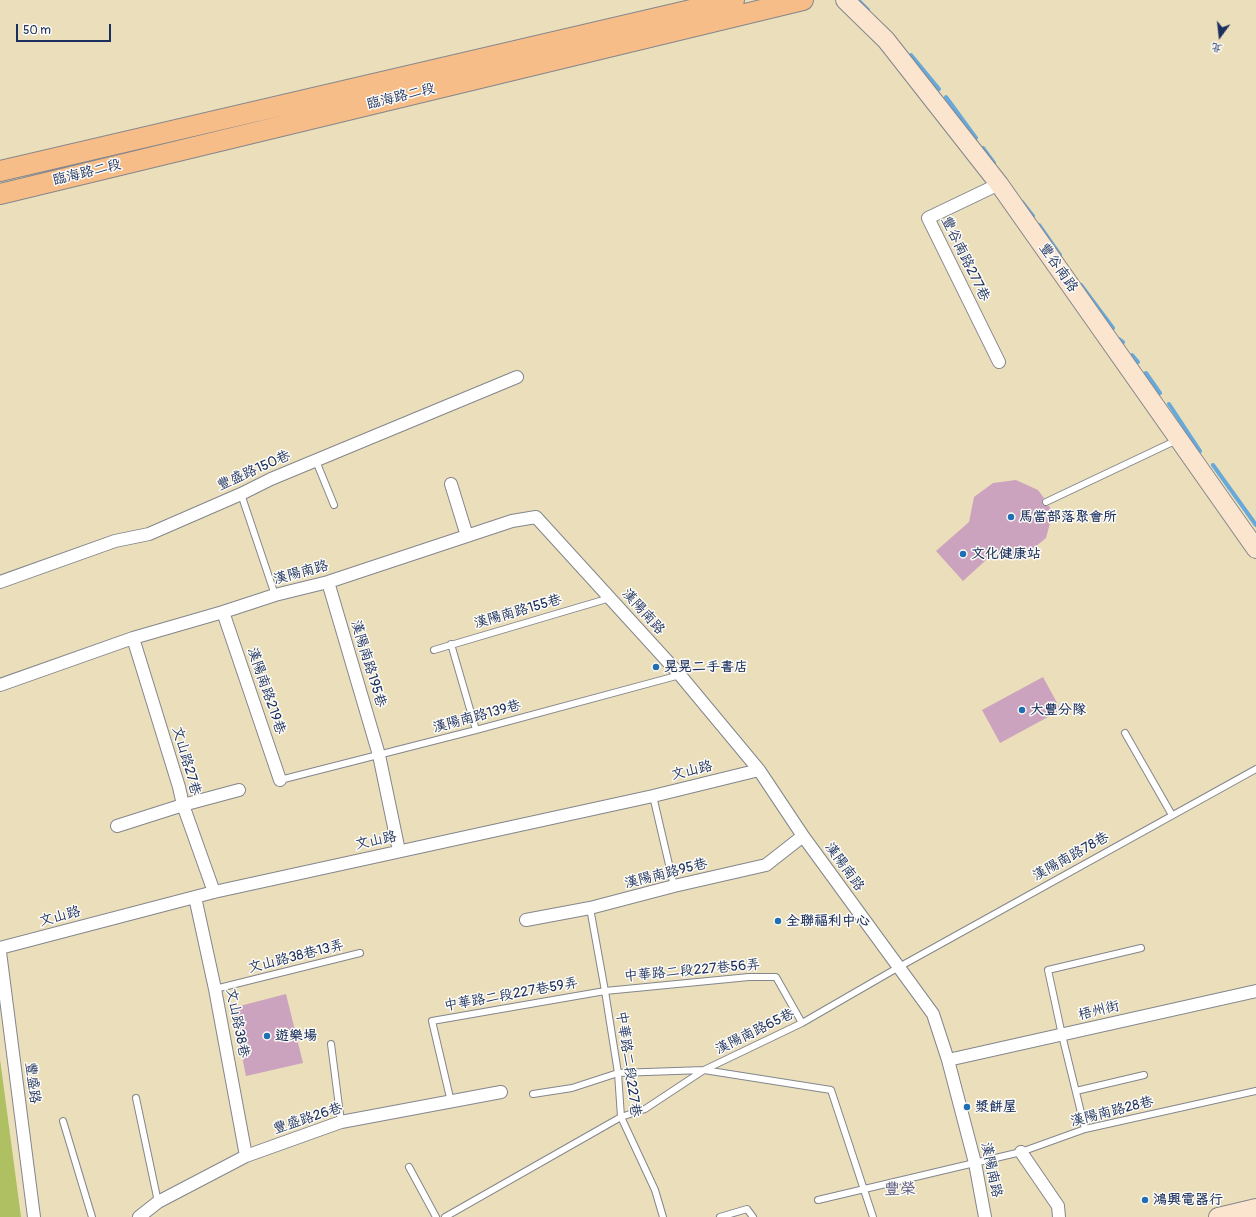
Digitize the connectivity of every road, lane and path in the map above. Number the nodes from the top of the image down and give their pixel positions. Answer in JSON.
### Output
{"nodes":[{"id":1,"x":734,"y":0,"type":"edge"},
{"id":2,"x":803,"y":0,"type":"edge"},
{"id":3,"x":845,"y":0,"type":"edge"},
{"id":4,"x":0,"y":171,"type":"edge"},
{"id":5,"x":999,"y":184,"type":"junction"},
{"id":6,"x":0,"y":194,"type":"edge"},
{"id":7,"x":998,"y":362,"type":"dead end"},
{"id":8,"x":517,"y":377,"type":"dead end"},
{"id":9,"x":1179,"y":439,"type":"junction"},
{"id":10,"x":316,"y":461,"type":"junction"},
{"id":11,"x":451,"y":484,"type":"dead end"},
{"id":12,"x":241,"y":494,"type":"junction"},
{"id":13,"x":1046,"y":502,"type":"dead end"},
{"id":14,"x":334,"y":505,"type":"dead end"},
{"id":15,"x":467,"y":536,"type":"junction"},
{"id":16,"x":1256,"y":549,"type":"edge"},
{"id":17,"x":0,"y":582,"type":"edge"},
{"id":18,"x":328,"y":582,"type":"junction"},
{"id":19,"x":275,"y":595,"type":"junction"},
{"id":20,"x":610,"y":598,"type":"junction"},
{"id":21,"x":223,"y":612,"type":"junction"},
{"id":22,"x":133,"y":638,"type":"junction"},
{"id":23,"x":451,"y":644,"type":"junction"},
{"id":24,"x":434,"y":650,"type":"dead end"},
{"id":25,"x":680,"y":675,"type":"junction"},
{"id":26,"x":0,"y":685,"type":"edge"},
{"id":27,"x":476,"y":730,"type":"junction"},
{"id":28,"x":1125,"y":733,"type":"dead end"},
{"id":29,"x":379,"y":755,"type":"junction"},
{"id":30,"x":1256,"y":769,"type":"edge"},
{"id":31,"x":759,"y":770,"type":"junction"},
{"id":32,"x":280,"y":780,"type":"joint"},
{"id":33,"x":239,"y":790,"type":"dead end"},
{"id":34,"x":653,"y":796,"type":"junction"},
{"id":35,"x":183,"y":805,"type":"junction"},
{"id":36,"x":1172,"y":815,"type":"junction"},
{"id":37,"x":117,"y":826,"type":"dead end"},
{"id":38,"x":803,"y":836,"type":"junction"},
{"id":39,"x":399,"y":851,"type":"junction"},
{"id":40,"x":674,"y":886,"type":"junction"},
{"id":41,"x":214,"y":892,"type":"junction"},
{"id":42,"x":195,"y":897,"type":"junction"},
{"id":43,"x":590,"y":908,"type":"junction"},
{"id":44,"x":526,"y":920,"type":"dead end"},
{"id":45,"x":0,"y":948,"type":"edge"},
{"id":46,"x":1141,"y":948,"type":"dead end"},
{"id":47,"x":0,"y":952,"type":"edge"},
{"id":48,"x":360,"y":954,"type":"dead end"},
{"id":49,"x":899,"y":967,"type":"junction"},
{"id":50,"x":215,"y":990,"type":"junction"},
{"id":51,"x":605,"y":991,"type":"junction"},
{"id":52,"x":1256,"y":991,"type":"edge"},
{"id":53,"x":802,"y":1023,"type":"junction"},
{"id":54,"x":1062,"y":1035,"type":"junction"},
{"id":55,"x":331,"y":1044,"type":"dead end"},
{"id":56,"x":948,"y":1060,"type":"junction"},
{"id":57,"x":704,"y":1070,"type":"junction"},
{"id":58,"x":618,"y":1073,"type":"junction"},
{"id":59,"x":1144,"y":1076,"type":"dead end"},
{"id":60,"x":1076,"y":1091,"type":"junction"},
{"id":61,"x":1256,"y":1091,"type":"edge"},
{"id":62,"x":501,"y":1092,"type":"dead end"},
{"id":63,"x":533,"y":1094,"type":"dead end"},
{"id":64,"x":136,"y":1098,"type":"dead end"},
{"id":65,"x":451,"y":1102,"type":"junction"},
{"id":66,"x":621,"y":1117,"type":"junction"},
{"id":67,"x":63,"y":1121,"type":"dead end"},
{"id":68,"x":341,"y":1122,"type":"junction"},
{"id":69,"x":1085,"y":1128,"type":"junction"},
{"id":70,"x":1021,"y":1152,"type":"junction"},
{"id":71,"x":246,"y":1156,"type":"junction"},
{"id":72,"x":976,"y":1163,"type":"junction"},
{"id":73,"x":409,"y":1167,"type":"dead end"},
{"id":74,"x":864,"y":1189,"type":"junction"},
{"id":75,"x":818,"y":1200,"type":"dead end"},
{"id":76,"x":158,"y":1202,"type":"junction"},
{"id":77,"x":1251,"y":1212,"type":"edge"},
{"id":78,"x":34,"y":1217,"type":"edge"},
{"id":79,"x":92,"y":1217,"type":"edge"},
{"id":80,"x":139,"y":1217,"type":"edge"},
{"id":81,"x":436,"y":1217,"type":"edge"},
{"id":82,"x":445,"y":1217,"type":"edge"},
{"id":83,"x":663,"y":1217,"type":"edge"},
{"id":84,"x":720,"y":1217,"type":"edge"},
{"id":85,"x":753,"y":1217,"type":"edge"},
{"id":86,"x":873,"y":1217,"type":"edge"},
{"id":87,"x":985,"y":1217,"type":"edge"},
{"id":88,"x":1059,"y":1217,"type":"edge"},
{"id":89,"x":1218,"y":1217,"type":"edge"}],
"edges":[{"from":1,"to":4,"type":"main road","name":"臨海路二段"},
{"from":2,"to":6,"type":"main road","name":"臨海路二段"},
{"from":3,"to":5,"type":"street","name":"豐谷南路"},
{"from":5,"to":7,"type":"street","name":"豐谷南路277巷"},
{"from":5,"to":9,"type":"street","name":"豐谷南路"},
{"from":8,"to":10,"type":"street","name":"豐盛路150巷"},
{"from":9,"to":13,"type":"lane"},
{"from":9,"to":16,"type":"street","name":"豐谷南路"},
{"from":10,"to":12,"type":"street","name":"豐盛路150巷"},
{"from":10,"to":14,"type":"lane"},
{"from":11,"to":15,"type":"street"},
{"from":12,"to":17,"type":"street","name":"豐盛路150巷"},
{"from":12,"to":19,"type":"lane"},
{"from":15,"to":18,"type":"street","name":"漢陽南路"},
{"from":15,"to":20,"type":"street","name":"漢陽南路"},
{"from":18,"to":19,"type":"street","name":"漢陽南路"},
{"from":18,"to":29,"type":"street","name":"漢陽南路195巷"},
{"from":19,"to":21,"type":"street","name":"漢陽南路"},
{"from":20,"to":23,"type":"lane","name":"漢陽南路155巷"},
{"from":20,"to":25,"type":"street","name":"漢陽南路"},
{"from":21,"to":22,"type":"street","name":"漢陽南路"},
{"from":21,"to":32,"type":"street","name":"漢陽南路219巷"},
{"from":22,"to":26,"type":"street","name":"漢陽南路"},
{"from":22,"to":35,"type":"street","name":"文山路27巷"},
{"from":23,"to":24,"type":"lane","name":"漢陽南路155巷"},
{"from":23,"to":27,"type":"lane"},
{"from":25,"to":27,"type":"lane","name":"漢陽南路139巷"},
{"from":25,"to":31,"type":"street","name":"漢陽南路"},
{"from":27,"to":29,"type":"lane","name":"漢陽南路139巷"},
{"from":28,"to":36,"type":"lane"},
{"from":29,"to":32,"type":"lane","name":"漢陽南路139巷"},
{"from":29,"to":39,"type":"street","name":"漢陽南路195巷"},
{"from":30,"to":36,"type":"lane","name":"漢陽南路78巷"},
{"from":31,"to":34,"type":"street","name":"文山路"},
{"from":31,"to":38,"type":"street","name":"漢陽南路"},
{"from":33,"to":35,"type":"street"},
{"from":34,"to":39,"type":"street","name":"文山路"},
{"from":34,"to":40,"type":"lane"},
{"from":35,"to":37,"type":"street"},
{"from":35,"to":41,"type":"street","name":"文山路27巷"},
{"from":36,"to":49,"type":"lane","name":"漢陽南路78巷"},
{"from":38,"to":40,"type":"street","name":"漢陽南路95巷"},
{"from":38,"to":49,"type":"street","name":"漢陽南路"},
{"from":39,"to":41,"type":"street","name":"文山路"},
{"from":40,"to":43,"type":"street","name":"漢陽南路95巷"},
{"from":41,"to":42,"type":"street","name":"文山路"},
{"from":42,"to":45,"type":"street","name":"文山路"},
{"from":42,"to":50,"type":"street","name":"文山路38巷"},
{"from":43,"to":44,"type":"street","name":"漢陽南路95巷"},
{"from":43,"to":51,"type":"lane","name":"中華路二段227巷"},
{"from":46,"to":54,"type":"lane"},
{"from":47,"to":78,"type":"street","name":"豐盛路"},
{"from":48,"to":50,"type":"lane","name":"文山路38巷13弄"},
{"from":49,"to":53,"type":"lane","name":"漢陽南路65巷"},
{"from":49,"to":56,"type":"street","name":"漢陽南路"},
{"from":50,"to":71,"type":"street","name":"文山路38巷"},
{"from":51,"to":53,"type":"lane","name":"中華路二段227巷56弄"},
{"from":51,"to":58,"type":"lane","name":"中華路二段227巷"},
{"from":51,"to":65,"type":"lane","name":"中華路二段227巷59弄"},
{"from":52,"to":54,"type":"street","name":"梧州街"},
{"from":53,"to":57,"type":"lane","name":"漢陽南路65巷"},
{"from":54,"to":56,"type":"street","name":"梧州街"},
{"from":54,"to":60,"type":"lane"},
{"from":55,"to":68,"type":"lane"},
{"from":56,"to":72,"type":"street","name":"漢陽南路"},
{"from":57,"to":58,"type":"lane"},
{"from":57,"to":66,"type":"lane","name":"漢陽南路65巷"},
{"from":57,"to":74,"type":"lane"},
{"from":58,"to":63,"type":"lane"},
{"from":58,"to":66,"type":"lane","name":"中華路二段227巷"},
{"from":59,"to":60,"type":"lane"},
{"from":60,"to":69,"type":"lane"},
{"from":61,"to":69,"type":"lane","name":"漢陽南路28巷"},
{"from":62,"to":65,"type":"street","name":"豐盛路26巷"},
{"from":64,"to":76,"type":"lane"},
{"from":65,"to":68,"type":"street","name":"豐盛路26巷"},
{"from":66,"to":82,"type":"lane","name":"漢陽南路65巷"},
{"from":66,"to":83,"type":"lane","name":"中華路二段227巷"},
{"from":67,"to":79,"type":"lane"},
{"from":68,"to":71,"type":"street","name":"豐盛路26巷"},
{"from":69,"to":70,"type":"lane","name":"漢陽南路28巷"},
{"from":70,"to":72,"type":"lane","name":"漢陽南路28巷"},
{"from":70,"to":88,"type":"street"},
{"from":71,"to":76,"type":"street","name":"豐盛路26巷"},
{"from":72,"to":74,"type":"lane","name":"漢陽南路28巷"},
{"from":72,"to":87,"type":"street","name":"漢陽南路"},
{"from":73,"to":81,"type":"lane"},
{"from":74,"to":75,"type":"lane","name":"漢陽南路28巷"},
{"from":74,"to":86,"type":"lane"},
{"from":76,"to":80,"type":"street","name":"豐盛路26巷"},
{"from":77,"to":89,"type":"street"},
{"from":84,"to":85,"type":"lane"}]}
